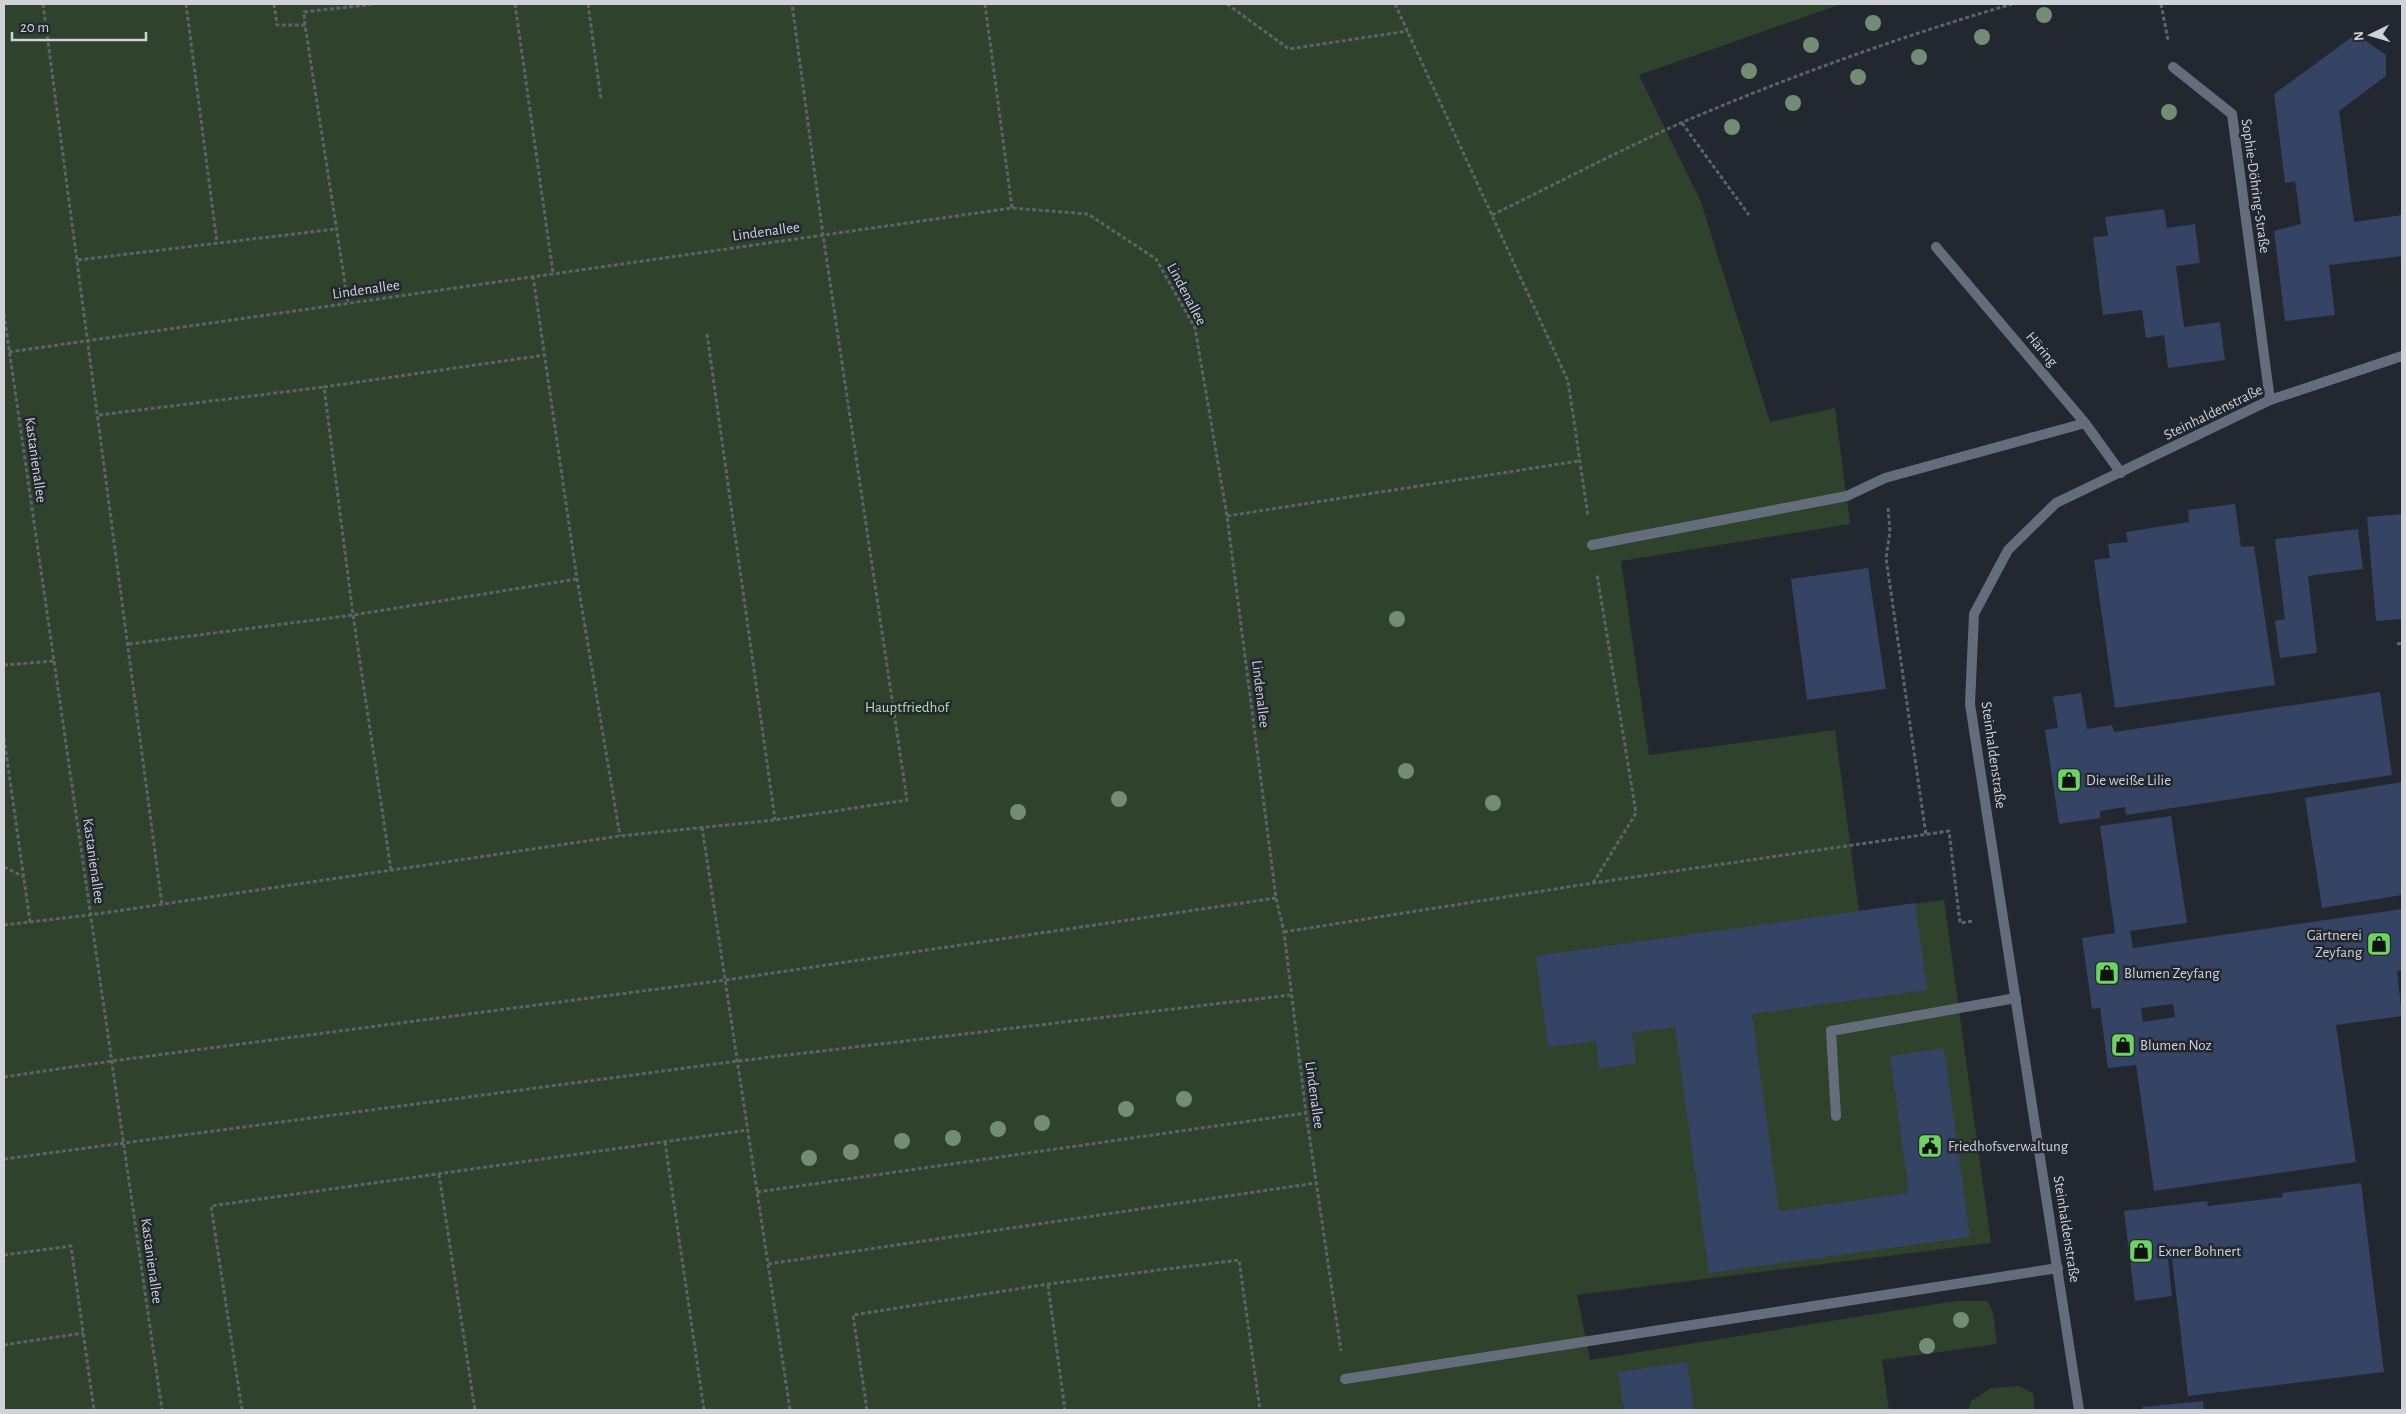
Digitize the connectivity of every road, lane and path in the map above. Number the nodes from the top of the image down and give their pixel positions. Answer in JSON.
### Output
{"nodes":[{"id":1,"x":43,"y":4,"type":"edge"},
{"id":2,"x":186,"y":4,"type":"edge"},
{"id":3,"x":274,"y":4,"type":"edge"},
{"id":4,"x":375,"y":4,"type":"edge"},
{"id":5,"x":515,"y":4,"type":"edge"},
{"id":6,"x":588,"y":4,"type":"edge"},
{"id":7,"x":792,"y":4,"type":"edge"},
{"id":8,"x":986,"y":4,"type":"edge"},
{"id":9,"x":1227,"y":4,"type":"edge"},
{"id":10,"x":1395,"y":4,"type":"edge"},
{"id":11,"x":2012,"y":4,"type":"edge"},
{"id":12,"x":2161,"y":4,"type":"edge"},
{"id":13,"x":305,"y":25,"type":"junction"},
{"id":14,"x":1408,"y":31,"type":"junction"},
{"id":15,"x":2174,"y":67,"type":"joint"},
{"id":16,"x":601,"y":99,"type":"dead end"},
{"id":17,"x":1682,"y":123,"type":"junction"},
{"id":18,"x":1012,"y":208,"type":"junction"},
{"id":19,"x":1492,"y":215,"type":"junction"},
{"id":20,"x":1749,"y":215,"type":"dead end"},
{"id":21,"x":336,"y":229,"type":"junction"},
{"id":22,"x":823,"y":234,"type":"junction"},
{"id":23,"x":217,"y":243,"type":"junction"},
{"id":24,"x":1936,"y":247,"type":"dead end"},
{"id":25,"x":78,"y":260,"type":"junction"},
{"id":26,"x":552,"y":273,"type":"junction"},
{"id":27,"x":533,"y":276,"type":"junction"},
{"id":28,"x":348,"y":303,"type":"junction"},
{"id":29,"x":4,"y":314,"type":"edge"},
{"id":30,"x":707,"y":334,"type":"dead end"},
{"id":31,"x":88,"y":340,"type":"junction"},
{"id":32,"x":9,"y":352,"type":"junction"},
{"id":33,"x":545,"y":355,"type":"junction"},
{"id":34,"x":2402,"y":356,"type":"edge"},
{"id":35,"x":324,"y":387,"type":"junction"},
{"id":36,"x":2270,"y":400,"type":"junction"},
{"id":37,"x":99,"y":415,"type":"junction"},
{"id":38,"x":2084,"y":423,"type":"junction"},
{"id":39,"x":1579,"y":462,"type":"junction"},
{"id":40,"x":2121,"y":473,"type":"junction"},
{"id":41,"x":1226,"y":516,"type":"junction"},
{"id":42,"x":1890,"y":532,"type":"dead end"},
{"id":43,"x":1592,"y":545,"type":"junction"},
{"id":44,"x":577,"y":579,"type":"junction"},
{"id":45,"x":353,"y":615,"type":"junction"},
{"id":46,"x":2402,"y":643,"type":"edge"},
{"id":47,"x":129,"y":644,"type":"junction"},
{"id":48,"x":2397,"y":644,"type":"dead end"},
{"id":49,"x":54,"y":661,"type":"junction"},
{"id":50,"x":4,"y":664,"type":"edge"},
{"id":51,"x":4,"y":738,"type":"edge"},
{"id":52,"x":775,"y":820,"type":"junction"},
{"id":53,"x":702,"y":827,"type":"junction"},
{"id":54,"x":1926,"y":835,"type":"junction"},
{"id":55,"x":620,"y":836,"type":"junction"},
{"id":56,"x":4,"y":867,"type":"edge"},
{"id":57,"x":391,"y":870,"type":"junction"},
{"id":58,"x":24,"y":877,"type":"junction"},
{"id":59,"x":1593,"y":883,"type":"junction"},
{"id":60,"x":1276,"y":898,"type":"junction"},
{"id":61,"x":162,"y":905,"type":"junction"},
{"id":62,"x":90,"y":915,"type":"junction"},
{"id":63,"x":2003,"y":916,"type":"junction"},
{"id":64,"x":30,"y":922,"type":"junction"},
{"id":65,"x":4,"y":925,"type":"edge"},
{"id":66,"x":1284,"y":932,"type":"junction"},
{"id":67,"x":726,"y":980,"type":"junction"},
{"id":68,"x":1290,"y":995,"type":"junction"},
{"id":69,"x":2016,"y":998,"type":"junction"},
{"id":70,"x":112,"y":1061,"type":"junction"},
{"id":71,"x":738,"y":1061,"type":"junction"},
{"id":72,"x":4,"y":1077,"type":"edge"},
{"id":73,"x":1306,"y":1113,"type":"junction"},
{"id":74,"x":1836,"y":1116,"type":"dead end"},
{"id":75,"x":748,"y":1130,"type":"junction"},
{"id":76,"x":665,"y":1142,"type":"junction"},
{"id":77,"x":124,"y":1143,"type":"junction"},
{"id":78,"x":4,"y":1159,"type":"edge"},
{"id":79,"x":439,"y":1174,"type":"junction"},
{"id":80,"x":1316,"y":1183,"type":"junction"},
{"id":81,"x":758,"y":1192,"type":"junction"},
{"id":82,"x":4,"y":1256,"type":"edge"},
{"id":83,"x":768,"y":1264,"type":"junction"},
{"id":84,"x":2058,"y":1268,"type":"junction"},
{"id":85,"x":1048,"y":1284,"type":"junction"},
{"id":86,"x":84,"y":1333,"type":"junction"},
{"id":87,"x":4,"y":1345,"type":"edge"},
{"id":88,"x":1344,"y":1379,"type":"joint"},
{"id":89,"x":94,"y":1410,"type":"edge"},
{"id":90,"x":162,"y":1410,"type":"edge"},
{"id":91,"x":242,"y":1410,"type":"edge"},
{"id":92,"x":475,"y":1410,"type":"edge"},
{"id":93,"x":704,"y":1410,"type":"edge"},
{"id":94,"x":790,"y":1410,"type":"edge"},
{"id":95,"x":867,"y":1410,"type":"edge"},
{"id":96,"x":1065,"y":1410,"type":"edge"},
{"id":97,"x":1260,"y":1410,"type":"edge"},
{"id":98,"x":2079,"y":1410,"type":"edge"}],
"edges":[{"from":1,"to":25,"type":"path"},
{"from":2,"to":23,"type":"path"},
{"from":3,"to":13,"type":"path"},
{"from":4,"to":13,"type":"path"},
{"from":5,"to":26,"type":"path"},
{"from":6,"to":16,"type":"path"},
{"from":7,"to":22,"type":"path"},
{"from":8,"to":18,"type":"path"},
{"from":9,"to":14,"type":"path"},
{"from":10,"to":14,"type":"path"},
{"from":11,"to":17,"type":"path"},
{"from":12,"to":15,"type":"path"},
{"from":13,"to":21,"type":"path"},
{"from":14,"to":19,"type":"path"},
{"from":15,"to":36,"type":"street","name":"Sophie-Döhring-Straße"},
{"from":17,"to":19,"type":"path"},
{"from":17,"to":20,"type":"path"},
{"from":18,"to":22,"type":"path","name":"Lindenallee"},
{"from":18,"to":41,"type":"path","name":"Lindenallee"},
{"from":19,"to":39,"type":"path"},
{"from":21,"to":23,"type":"path"},
{"from":21,"to":28,"type":"path"},
{"from":22,"to":26,"type":"path","name":"Lindenallee"},
{"from":22,"to":52,"type":"path"},
{"from":23,"to":25,"type":"path"},
{"from":24,"to":38,"type":"street","name":"Häring"},
{"from":25,"to":31,"type":"path"},
{"from":26,"to":27,"type":"path","name":"Lindenallee"},
{"from":27,"to":28,"type":"path","name":"Lindenallee"},
{"from":27,"to":33,"type":"path"},
{"from":28,"to":31,"type":"path","name":"Lindenallee"},
{"from":29,"to":32,"type":"path","name":"Kastanienallee"},
{"from":30,"to":52,"type":"path"},
{"from":31,"to":32,"type":"path","name":"Lindenallee"},
{"from":31,"to":37,"type":"path"},
{"from":32,"to":49,"type":"path","name":"Kastanienallee"},
{"from":33,"to":35,"type":"path"},
{"from":33,"to":44,"type":"path"},
{"from":34,"to":36,"type":"street","name":"Steinhaldenstraße"},
{"from":35,"to":37,"type":"path"},
{"from":35,"to":45,"type":"path"},
{"from":36,"to":40,"type":"street","name":"Steinhaldenstraße"},
{"from":37,"to":47,"type":"path"},
{"from":38,"to":40,"type":"street","name":"Häring"},
{"from":38,"to":43,"type":"street"},
{"from":39,"to":41,"type":"path"},
{"from":39,"to":43,"type":"path"},
{"from":40,"to":63,"type":"street","name":"Steinhaldenstraße"},
{"from":41,"to":60,"type":"path","name":"Lindenallee"},
{"from":42,"to":54,"type":"path"},
{"from":43,"to":59,"type":"path"},
{"from":44,"to":45,"type":"path"},
{"from":44,"to":55,"type":"path"},
{"from":45,"to":47,"type":"path"},
{"from":45,"to":57,"type":"path"},
{"from":46,"to":48,"type":"path"},
{"from":47,"to":61,"type":"path"},
{"from":49,"to":50,"type":"path"},
{"from":49,"to":62,"type":"path","name":"Kastanienallee"},
{"from":51,"to":58,"type":"path"},
{"from":52,"to":53,"type":"path"},
{"from":53,"to":55,"type":"path"},
{"from":53,"to":67,"type":"path"},
{"from":54,"to":59,"type":"path"},
{"from":54,"to":63,"type":"path"},
{"from":55,"to":57,"type":"path"},
{"from":56,"to":58,"type":"path"},
{"from":57,"to":61,"type":"path"},
{"from":58,"to":64,"type":"path"},
{"from":59,"to":66,"type":"path"},
{"from":60,"to":66,"type":"path","name":"Lindenallee"},
{"from":60,"to":67,"type":"path"},
{"from":61,"to":62,"type":"path"},
{"from":62,"to":64,"type":"path"},
{"from":62,"to":70,"type":"path","name":"Kastanienallee"},
{"from":63,"to":69,"type":"street","name":"Steinhaldenstraße"},
{"from":64,"to":65,"type":"path"},
{"from":66,"to":68,"type":"path","name":"Lindenallee"},
{"from":67,"to":70,"type":"path"},
{"from":67,"to":71,"type":"path"},
{"from":68,"to":71,"type":"path"},
{"from":68,"to":73,"type":"path","name":"Lindenallee"},
{"from":69,"to":74,"type":"street"},
{"from":69,"to":84,"type":"street","name":"Steinhaldenstraße"},
{"from":70,"to":72,"type":"path"},
{"from":70,"to":77,"type":"path","name":"Kastanienallee"},
{"from":71,"to":75,"type":"path"},
{"from":71,"to":77,"type":"path"},
{"from":73,"to":80,"type":"path","name":"Lindenallee"},
{"from":73,"to":81,"type":"path"},
{"from":75,"to":76,"type":"path"},
{"from":75,"to":81,"type":"path"},
{"from":76,"to":79,"type":"path"},
{"from":76,"to":93,"type":"path"},
{"from":77,"to":78,"type":"path"},
{"from":77,"to":90,"type":"path","name":"Kastanienallee"},
{"from":79,"to":91,"type":"path"},
{"from":79,"to":92,"type":"path"},
{"from":80,"to":83,"type":"path"},
{"from":80,"to":88,"type":"path","name":"Lindenallee"},
{"from":81,"to":83,"type":"path"},
{"from":82,"to":86,"type":"path"},
{"from":83,"to":94,"type":"path"},
{"from":84,"to":88,"type":"street"},
{"from":84,"to":98,"type":"street","name":"Steinhaldenstraße"},
{"from":85,"to":95,"type":"path"},
{"from":85,"to":96,"type":"path"},
{"from":85,"to":97,"type":"path"},
{"from":86,"to":87,"type":"path"},
{"from":86,"to":89,"type":"path"}]}
